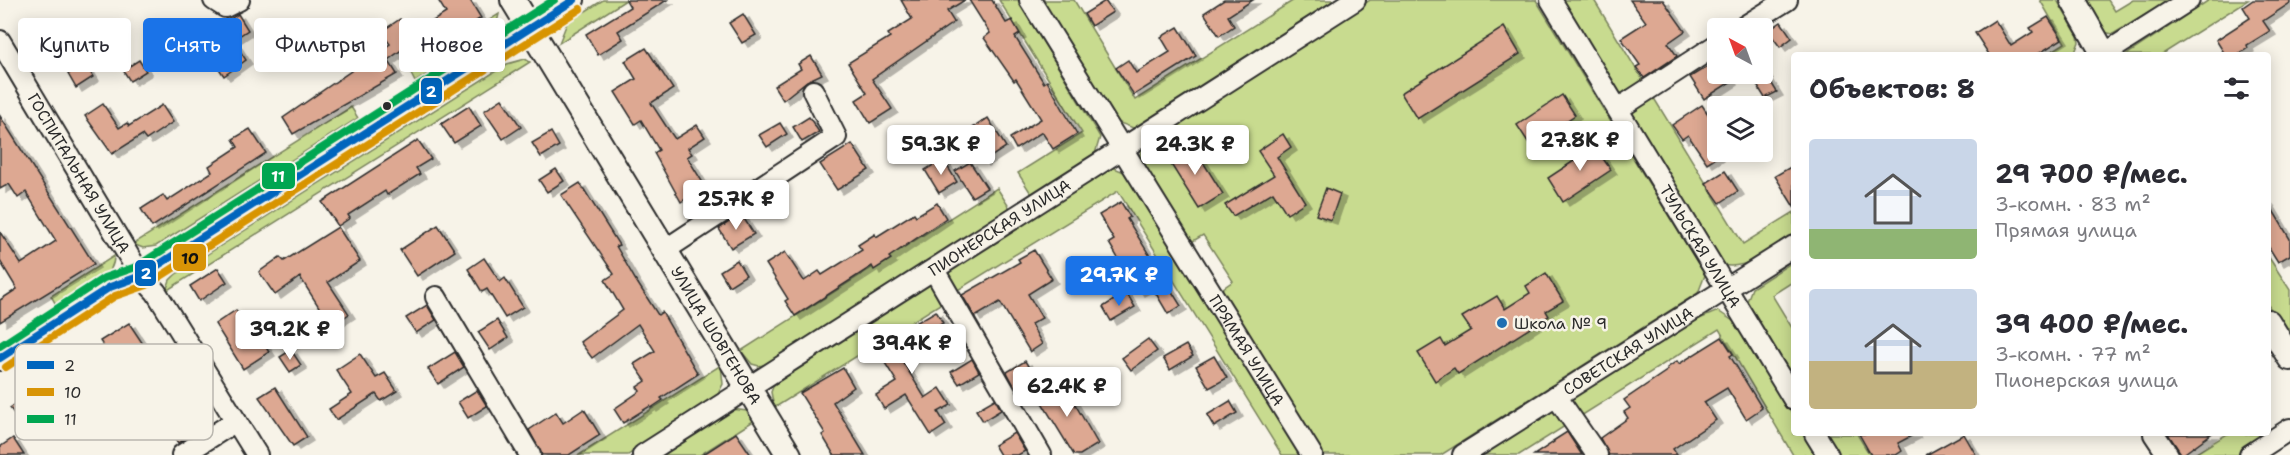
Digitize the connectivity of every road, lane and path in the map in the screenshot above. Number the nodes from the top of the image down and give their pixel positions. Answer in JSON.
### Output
{"nodes":[{"id":1,"x":513,"y":0,"type":"edge"},
{"id":2,"x":574,"y":0,"type":"edge"},
{"id":3,"x":1030,"y":0,"type":"edge"},
{"id":4,"x":1355,"y":0,"type":"edge"},
{"id":5,"x":1551,"y":0,"type":"edge"},
{"id":6,"x":1786,"y":0,"type":"edge"},
{"id":7,"x":2073,"y":0,"type":"edge"},
{"id":8,"x":2189,"y":0,"type":"edge"},
{"id":9,"x":1758,"y":18,"type":"edge"},
{"id":10,"x":531,"y":28,"type":"junction"},
{"id":11,"x":0,"y":41,"type":"edge"},
{"id":12,"x":1707,"y":51,"type":"edge"},
{"id":13,"x":2102,"y":52,"type":"edge"},
{"id":14,"x":2109,"y":52,"type":"edge"},
{"id":15,"x":813,"y":91,"type":"dead end"},
{"id":16,"x":1618,"y":109,"type":"junction"},
{"id":17,"x":1122,"y":149,"type":"junction"},
{"id":18,"x":1791,"y":248,"type":"edge"},
{"id":19,"x":665,"y":249,"type":"junction"},
{"id":20,"x":934,"y":270,"type":"junction"},
{"id":21,"x":141,"y":276,"type":"junction"},
{"id":22,"x":1727,"y":289,"type":"junction"},
{"id":23,"x":436,"y":297,"type":"dead end"},
{"id":24,"x":2271,"y":327,"type":"edge"},
{"id":25,"x":22,"y":344,"type":"edge"},
{"id":26,"x":188,"y":344,"type":"edge"},
{"id":27,"x":15,"y":348,"type":"edge"},
{"id":28,"x":0,"y":358,"type":"edge"},
{"id":29,"x":2290,"y":358,"type":"edge"},
{"id":30,"x":213,"y":384,"type":"edge"},
{"id":31,"x":749,"y":387,"type":"junction"},
{"id":32,"x":1791,"y":395,"type":"edge"},
{"id":33,"x":1556,"y":396,"type":"junction"},
{"id":34,"x":236,"y":421,"type":"junction"},
{"id":35,"x":2290,"y":429,"type":"edge"},
{"id":36,"x":213,"y":435,"type":"edge"},
{"id":37,"x":1816,"y":436,"type":"edge"},
{"id":38,"x":2155,"y":436,"type":"edge"},
{"id":39,"x":206,"y":440,"type":"edge"},
{"id":40,"x":182,"y":455,"type":"edge"},
{"id":41,"x":257,"y":455,"type":"edge"},
{"id":42,"x":530,"y":455,"type":"edge"},
{"id":43,"x":643,"y":455,"type":"edge"},
{"id":44,"x":789,"y":455,"type":"edge"},
{"id":45,"x":1041,"y":455,"type":"edge"},
{"id":46,"x":1312,"y":455,"type":"edge"},
{"id":47,"x":1463,"y":455,"type":"edge"},
{"id":48,"x":1597,"y":455,"type":"edge"},
{"id":49,"x":1828,"y":455,"type":"edge"},
{"id":50,"x":2168,"y":455,"type":"edge"},
{"id":51,"x":2250,"y":455,"type":"edge"}],
"edges":[{"from":1,"to":10,"type":"main road","name":"УЛИЦА ШОВГЕНОВА"},
{"from":2,"to":10,"type":"street"},
{"from":3,"to":17,"type":"street","name":"ПРЯМАЯ УЛИЦА"},
{"from":4,"to":17,"type":"street","name":"ПИОНЕРСКАЯ УЛИЦА"},
{"from":5,"to":16,"type":"street","name":"ТУЛЬСКАЯ УЛИЦА"},
{"from":6,"to":9,"type":"street"},
{"from":7,"to":13,"type":"main road"},
{"from":8,"to":14,"type":"street"},
{"from":10,"to":19,"type":"main road","name":"УЛИЦА ШОВГЕНОВА"},
{"from":10,"to":21,"type":"main road"},
{"from":11,"to":21,"type":"street","name":"ГОСПИТАЛЬНАЯ УЛИЦА"},
{"from":12,"to":16,"type":"street"},
{"from":15,"to":19,"type":"street"},
{"from":16,"to":22,"type":"street","name":"ТУЛЬСКАЯ УЛИЦА"},
{"from":17,"to":20,"type":"street","name":"ПИОНЕРСКАЯ УЛИЦА"},
{"from":17,"to":46,"type":"street","name":"ПРЯМАЯ УЛИЦА"},
{"from":18,"to":22,"type":"street","name":"СОВЕТСКАЯ УЛИЦА"},
{"from":19,"to":31,"type":"main road","name":"УЛИЦА ШОВГЕНОВА"},
{"from":20,"to":31,"type":"street","name":"ПИОНЕРСКАЯ УЛИЦА"},
{"from":20,"to":45,"type":"street"},
{"from":21,"to":25,"type":"main road"},
{"from":21,"to":26,"type":"street","name":"ГОСПИТАЛЬНАЯ УЛИЦА"},
{"from":22,"to":32,"type":"street","name":"ТУЛЬСКАЯ УЛИЦА"},
{"from":22,"to":33,"type":"street","name":"СОВЕТСКАЯ УЛИЦА"},
{"from":23,"to":42,"type":"street"},
{"from":24,"to":29,"type":"main road"},
{"from":27,"to":28,"type":"main road"},
{"from":30,"to":34,"type":"street","name":"ГОСПИТАЛЬНАЯ УЛИЦА"},
{"from":31,"to":43,"type":"street","name":"ПИОНЕРСКАЯ УЛИЦА"},
{"from":31,"to":44,"type":"main road","name":"УЛИЦА ШОВГЕНОВА"},
{"from":33,"to":47,"type":"street","name":"СОВЕТСКАЯ УЛИЦА"},
{"from":33,"to":48,"type":"street"},
{"from":34,"to":36,"type":"street"},
{"from":34,"to":41,"type":"street","name":"ГОСПИТАЛЬНАЯ УЛИЦА"},
{"from":35,"to":51,"type":"street"},
{"from":37,"to":49,"type":"street"},
{"from":38,"to":50,"type":"street"},
{"from":39,"to":40,"type":"street"}]}
